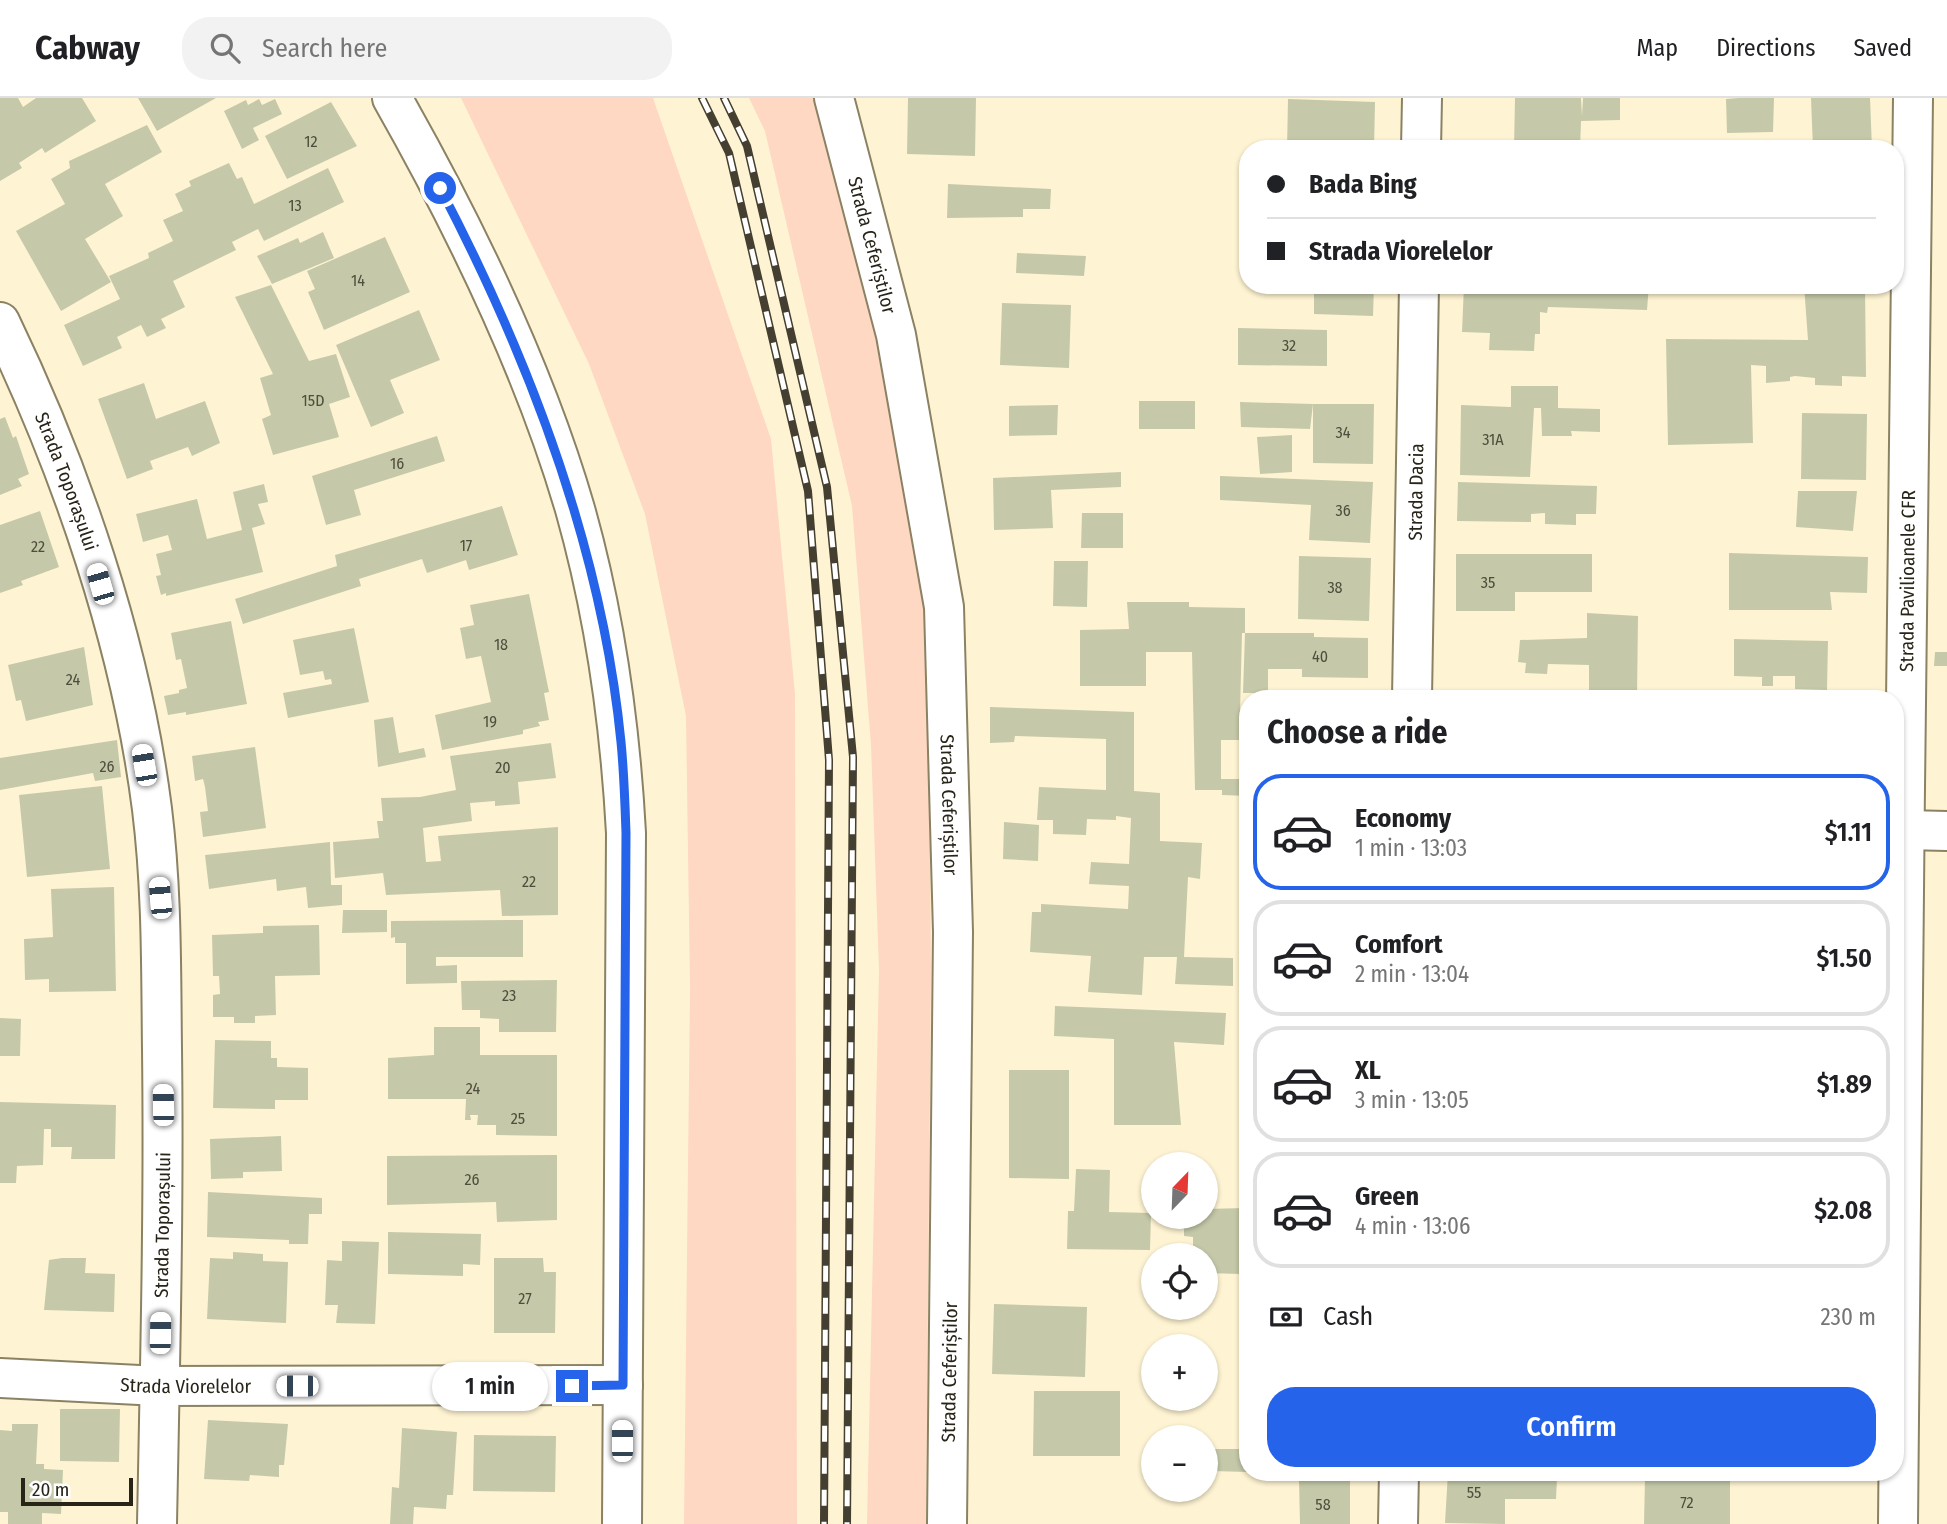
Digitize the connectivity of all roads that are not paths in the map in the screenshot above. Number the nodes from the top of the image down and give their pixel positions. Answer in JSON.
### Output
{"nodes":[{"id":1,"x":392,"y":98,"type":"edge"},
{"id":2,"x":834,"y":98,"type":"edge"},
{"id":3,"x":1422,"y":98,"type":"edge"},
{"id":4,"x":1913,"y":98,"type":"edge"},
{"id":5,"x":1421,"y":140,"type":"edge"},
{"id":6,"x":1419,"y":294,"type":"edge"},
{"id":7,"x":0,"y":322,"type":"edge"},
{"id":8,"x":1412,"y":690,"type":"edge"},
{"id":9,"x":1906,"y":830,"type":"junction"},
{"id":10,"x":1947,"y":831,"type":"edge"},
{"id":11,"x":1904,"y":1004,"type":"edge"},
{"id":12,"x":0,"y":1378,"type":"edge"},
{"id":13,"x":623,"y":1385,"type":"junction"},
{"id":14,"x":159,"y":1386,"type":"junction"},
{"id":15,"x":1399,"y":1481,"type":"edge"},
{"id":16,"x":1898,"y":1481,"type":"edge"},
{"id":17,"x":157,"y":1524,"type":"edge"},
{"id":18,"x":622,"y":1524,"type":"edge"},
{"id":19,"x":947,"y":1524,"type":"edge"},
{"id":20,"x":1398,"y":1524,"type":"edge"},
{"id":21,"x":1898,"y":1524,"type":"edge"}],
"edges":[{"from":1,"to":13,"type":"street"},
{"from":2,"to":19,"type":"street","name":"Strada Ceferiștilor"},
{"from":3,"to":5,"type":"street"},
{"from":4,"to":9,"type":"street","name":"Strada Pavilioanele CFR"},
{"from":6,"to":8,"type":"street","name":"Strada Dacia"},
{"from":7,"to":14,"type":"street","name":"Strada Toporașului"},
{"from":9,"to":10,"type":"street"},
{"from":9,"to":11,"type":"street","name":"Strada Pavilioanele CFR"},
{"from":12,"to":14,"type":"street","name":"Strada Viorelelor"},
{"from":13,"to":14,"type":"street","name":"Strada Viorelelor"},
{"from":13,"to":18,"type":"street"},
{"from":14,"to":17,"type":"street","name":"Strada Toporașului"},
{"from":15,"to":20,"type":"street"},
{"from":16,"to":21,"type":"street","name":"Strada Pavilioanele CFR"}]}
